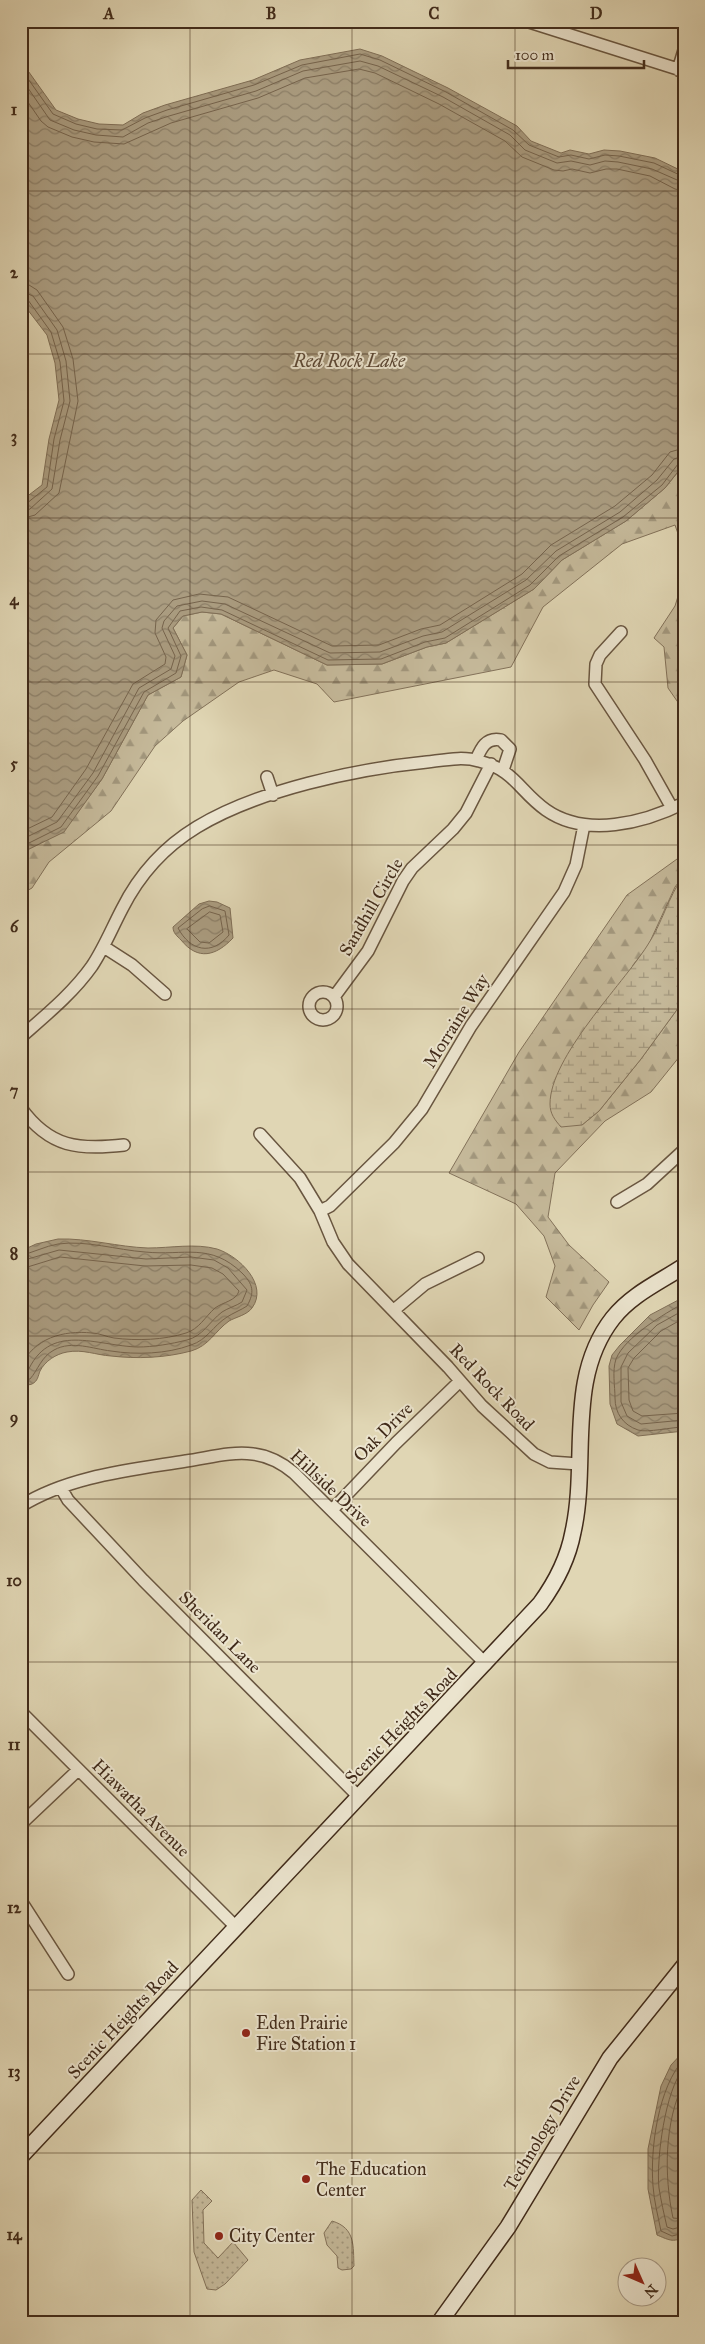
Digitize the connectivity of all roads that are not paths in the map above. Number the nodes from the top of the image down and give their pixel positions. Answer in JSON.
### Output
{"nodes":[{"id":1,"x":526,"y":21,"type":"edge"},
{"id":2,"x":538,"y":23,"type":"edge"},
{"id":3,"x":684,"y":50,"type":"edge"},
{"id":4,"x":681,"y":71,"type":"edge"},
{"id":5,"x":621,"y":632,"type":"dead end"},
{"id":6,"x":476,"y":760,"type":"junction"},
{"id":7,"x":491,"y":764,"type":"junction"},
{"id":8,"x":503,"y":770,"type":"junction"},
{"id":9,"x":267,"y":777,"type":"dead end"},
{"id":10,"x":273,"y":795,"type":"junction"},
{"id":11,"x":684,"y":802,"type":"edge"},
{"id":12,"x":672,"y":808,"type":"junction"},
{"id":13,"x":584,"y":825,"type":"junction"},
{"id":14,"x":104,"y":947,"type":"junction"},
{"id":15,"x":165,"y":994,"type":"dead end"},
{"id":16,"x":334,"y":997,"type":"dead end"},
{"id":17,"x":21,"y":1036,"type":"edge"},
{"id":18,"x":21,"y":1108,"type":"edge"},
{"id":19,"x":260,"y":1134,"type":"dead end"},
{"id":20,"x":124,"y":1145,"type":"dead end"},
{"id":21,"x":684,"y":1150,"type":"edge"},
{"id":22,"x":617,"y":1202,"type":"dead end"},
{"id":23,"x":320,"y":1211,"type":"junction"},
{"id":24,"x":478,"y":1258,"type":"dead end"},
{"id":25,"x":684,"y":1266,"type":"edge"},
{"id":26,"x":394,"y":1310,"type":"junction"},
{"id":27,"x":460,"y":1381,"type":"junction"},
{"id":28,"x":578,"y":1464,"type":"junction"},
{"id":29,"x":61,"y":1488,"type":"junction"},
{"id":30,"x":21,"y":1506,"type":"edge"},
{"id":31,"x":332,"y":1510,"type":"junction"},
{"id":32,"x":486,"y":1664,"type":"junction"},
{"id":33,"x":21,"y":1712,"type":"edge"},
{"id":34,"x":78,"y":1770,"type":"junction"},
{"id":35,"x":359,"y":1797,"type":"junction"},
{"id":36,"x":21,"y":1824,"type":"edge"},
{"id":37,"x":21,"y":1901,"type":"edge"},
{"id":38,"x":236,"y":1927,"type":"junction"},
{"id":39,"x":684,"y":1966,"type":"edge"},
{"id":40,"x":68,"y":1974,"type":"dead end"},
{"id":41,"x":21,"y":2156,"type":"edge"},
{"id":42,"x":438,"y":2323,"type":"edge"}],
"edges":[{"from":1,"to":2,"type":"street"},
{"from":2,"to":4,"type":"street"},
{"from":3,"to":4,"type":"street"},
{"from":5,"to":12,"type":"street"},
{"from":6,"to":7,"type":"street"},
{"from":6,"to":8,"type":"street"},
{"from":6,"to":10,"type":"street"},
{"from":7,"to":8,"type":"street"},
{"from":7,"to":16,"type":"street","name":"Sandhill Circle"},
{"from":8,"to":13,"type":"street"},
{"from":9,"to":10,"type":"street"},
{"from":10,"to":14,"type":"street"},
{"from":11,"to":12,"type":"street"},
{"from":12,"to":13,"type":"street"},
{"from":13,"to":23,"type":"street","name":"Morraine Way"},
{"from":14,"to":15,"type":"street"},
{"from":14,"to":17,"type":"street"},
{"from":18,"to":20,"type":"street"},
{"from":19,"to":23,"type":"street","name":"Red Rock Road"},
{"from":21,"to":22,"type":"street"},
{"from":23,"to":26,"type":"street","name":"Red Rock Road"},
{"from":24,"to":26,"type":"street"},
{"from":25,"to":28,"type":"street","name":"Scenic Heights Road"},
{"from":26,"to":27,"type":"street","name":"Red Rock Road"},
{"from":27,"to":28,"type":"street","name":"Red Rock Road"},
{"from":27,"to":31,"type":"street","name":"Oak Drive"},
{"from":28,"to":32,"type":"street","name":"Scenic Heights Road"},
{"from":29,"to":30,"type":"street","name":"Hillside Drive"},
{"from":29,"to":31,"type":"street","name":"Hillside Drive"},
{"from":29,"to":35,"type":"street","name":"Sheridan Lane"},
{"from":31,"to":32,"type":"street","name":"Hillside Drive"},
{"from":32,"to":35,"type":"street","name":"Scenic Heights Road"},
{"from":33,"to":34,"type":"street","name":"Hiawatha Avenue"},
{"from":34,"to":36,"type":"street"},
{"from":34,"to":38,"type":"street","name":"Hiawatha Avenue"},
{"from":35,"to":38,"type":"street","name":"Scenic Heights Road"},
{"from":37,"to":40,"type":"street"},
{"from":38,"to":41,"type":"street","name":"Scenic Heights Road"},
{"from":39,"to":42,"type":"street","name":"Technology Drive"}]}
